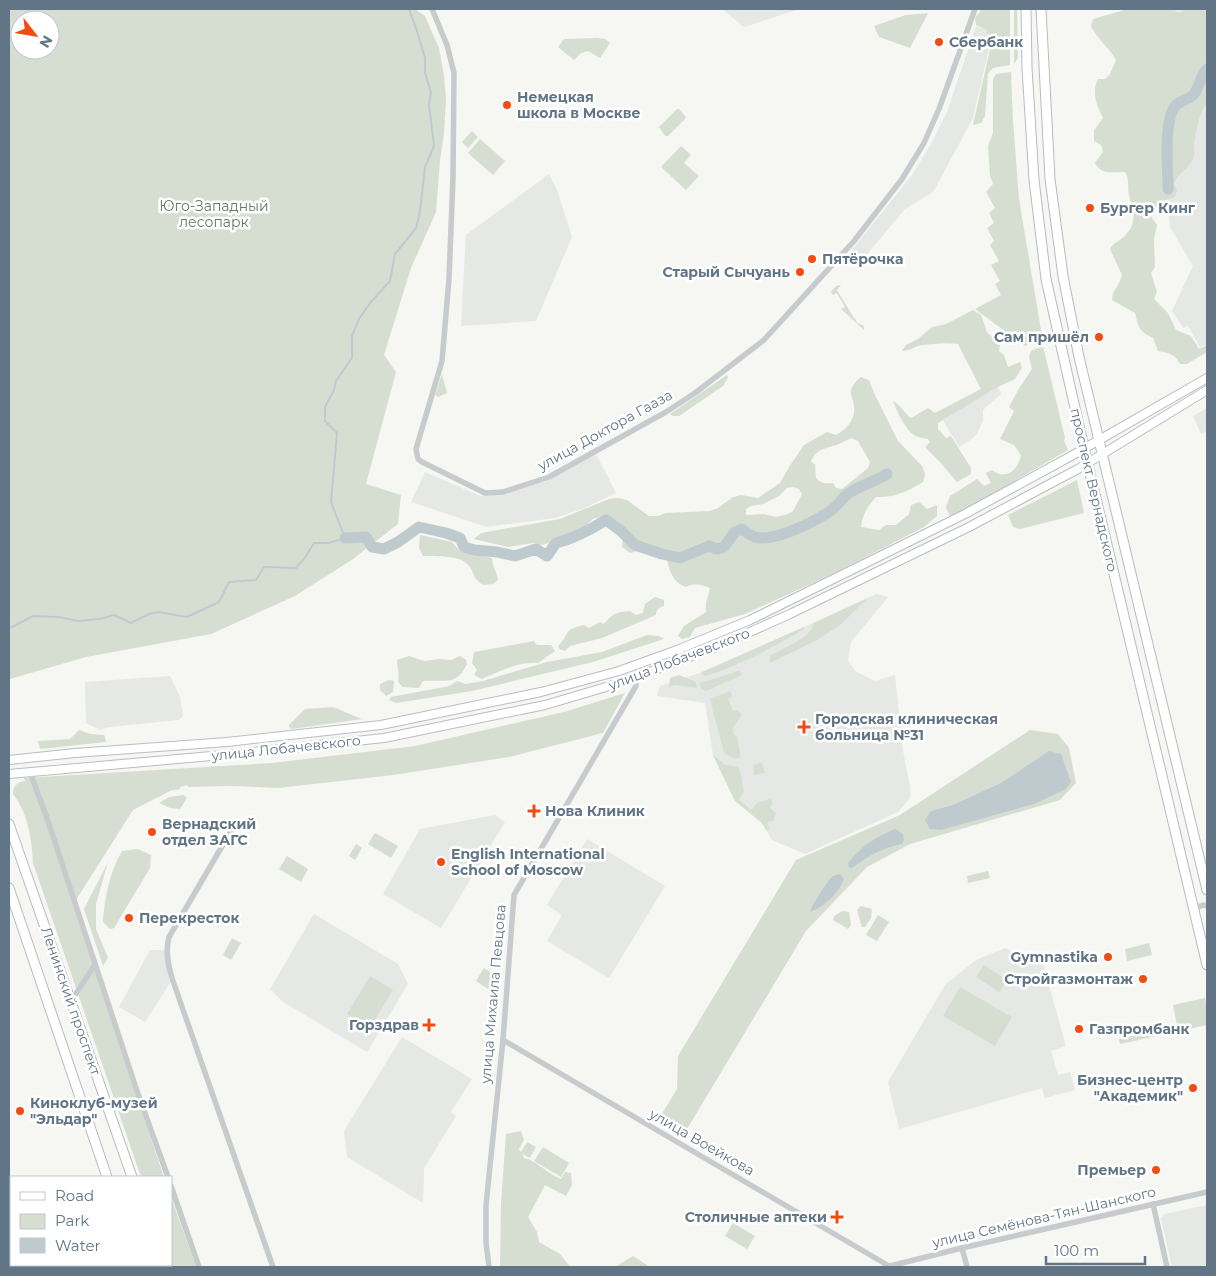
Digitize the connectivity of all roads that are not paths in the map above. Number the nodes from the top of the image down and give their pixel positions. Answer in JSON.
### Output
{"nodes":[{"id":1,"x":432,"y":9,"type":"edge"},
{"id":2,"x":974,"y":9,"type":"edge"},
{"id":3,"x":1026,"y":9,"type":"edge"},
{"id":4,"x":1041,"y":9,"type":"edge"},
{"id":5,"x":1207,"y":378,"type":"edge"},
{"id":6,"x":1207,"y":390,"type":"edge"},
{"id":7,"x":1099,"y":439,"type":"junction"},
{"id":8,"x":1084,"y":448,"type":"junction"},
{"id":9,"x":1103,"y":454,"type":"junction"},
{"id":10,"x":1088,"y":463,"type":"junction"},
{"id":11,"x":631,"y":667,"type":"junction"},
{"id":12,"x":636,"y":678,"type":"junction"},
{"id":13,"x":9,"y":760,"type":"edge"},
{"id":14,"x":30,"y":772,"type":"junction"},
{"id":15,"x":9,"y":774,"type":"edge"},
{"id":16,"x":9,"y":824,"type":"edge"},
{"id":17,"x":231,"y":831,"type":"dead end"},
{"id":18,"x":9,"y":888,"type":"edge"},
{"id":19,"x":1207,"y":890,"type":"edge"},
{"id":20,"x":1207,"y":906,"type":"edge"},
{"id":21,"x":1195,"y":916,"type":"junction"},
{"id":22,"x":95,"y":965,"type":"junction"},
{"id":23,"x":1207,"y":965,"type":"edge"},
{"id":24,"x":71,"y":1001,"type":"junction"},
{"id":25,"x":503,"y":1040,"type":"junction"},
{"id":26,"x":108,"y":1176,"type":"edge"},
{"id":27,"x":132,"y":1176,"type":"edge"},
{"id":28,"x":168,"y":1176,"type":"edge"},
{"id":29,"x":172,"y":1189,"type":"edge"},
{"id":30,"x":1207,"y":1192,"type":"edge"},
{"id":31,"x":1153,"y":1204,"type":"junction"},
{"id":32,"x":962,"y":1248,"type":"junction"},
{"id":33,"x":887,"y":1266,"type":"edge"},
{"id":34,"x":199,"y":1267,"type":"edge"},
{"id":35,"x":273,"y":1267,"type":"edge"},
{"id":36,"x":489,"y":1267,"type":"edge"},
{"id":37,"x":967,"y":1267,"type":"edge"},
{"id":38,"x":1168,"y":1267,"type":"edge"}],
"edges":[{"from":1,"to":2,"type":"street","name":"улица Доктора Гааза"},
{"from":3,"to":8,"type":"main road","name":"проспект Вернадского"},
{"from":4,"to":7,"type":"main road","name":"проспект Вернадского"},
{"from":5,"to":7,"type":"main road","name":"улица Лобачевского"},
{"from":6,"to":9,"type":"main road","name":"улица Лобачевского"},
{"from":7,"to":8,"type":"main road","name":"улица Лобачевского"},
{"from":7,"to":9,"type":"main road","name":"проспект Вернадского"},
{"from":8,"to":10,"type":"main road","name":"проспект Вернадского"},
{"from":8,"to":11,"type":"main road","name":"улица Лобачевского"},
{"from":9,"to":10,"type":"main road","name":"улица Лобачевского"},
{"from":9,"to":19,"type":"main road","name":"проспект Вернадского"},
{"from":10,"to":12,"type":"main road","name":"улица Лобачевского"},
{"from":10,"to":21,"type":"main road","name":"проспект Вернадского"},
{"from":11,"to":12,"type":"street"},
{"from":11,"to":13,"type":"main road","name":"улица Лобачевского"},
{"from":12,"to":14,"type":"main road","name":"улица Лобачевского"},
{"from":12,"to":25,"type":"street","name":"улица Михаила Певцова"},
{"from":14,"to":15,"type":"main road","name":"улица Лобачевского"},
{"from":14,"to":22,"type":"street"},
{"from":16,"to":24,"type":"main road","name":"Ленинский проспект"},
{"from":17,"to":35,"type":"street"},
{"from":18,"to":26,"type":"main road","name":"Ленинский проспект"},
{"from":20,"to":21,"type":"street"},
{"from":21,"to":23,"type":"main road","name":"проспект Вернадского"},
{"from":22,"to":24,"type":"street"},
{"from":22,"to":28,"type":"street"},
{"from":24,"to":27,"type":"main road","name":"Ленинский проспект"},
{"from":25,"to":33,"type":"street","name":"улица Воейкова"},
{"from":25,"to":36,"type":"street","name":"улица Михаила Певцова"},
{"from":29,"to":34,"type":"street"},
{"from":30,"to":31,"type":"street","name":"улица Семёнова-Тян-Шанского"},
{"from":31,"to":32,"type":"street","name":"улица Семёнова-Тян-Шанского"},
{"from":31,"to":38,"type":"street"},
{"from":32,"to":33,"type":"street","name":"улица Семёнова-Тян-Шанского"},
{"from":32,"to":37,"type":"street"}]}
